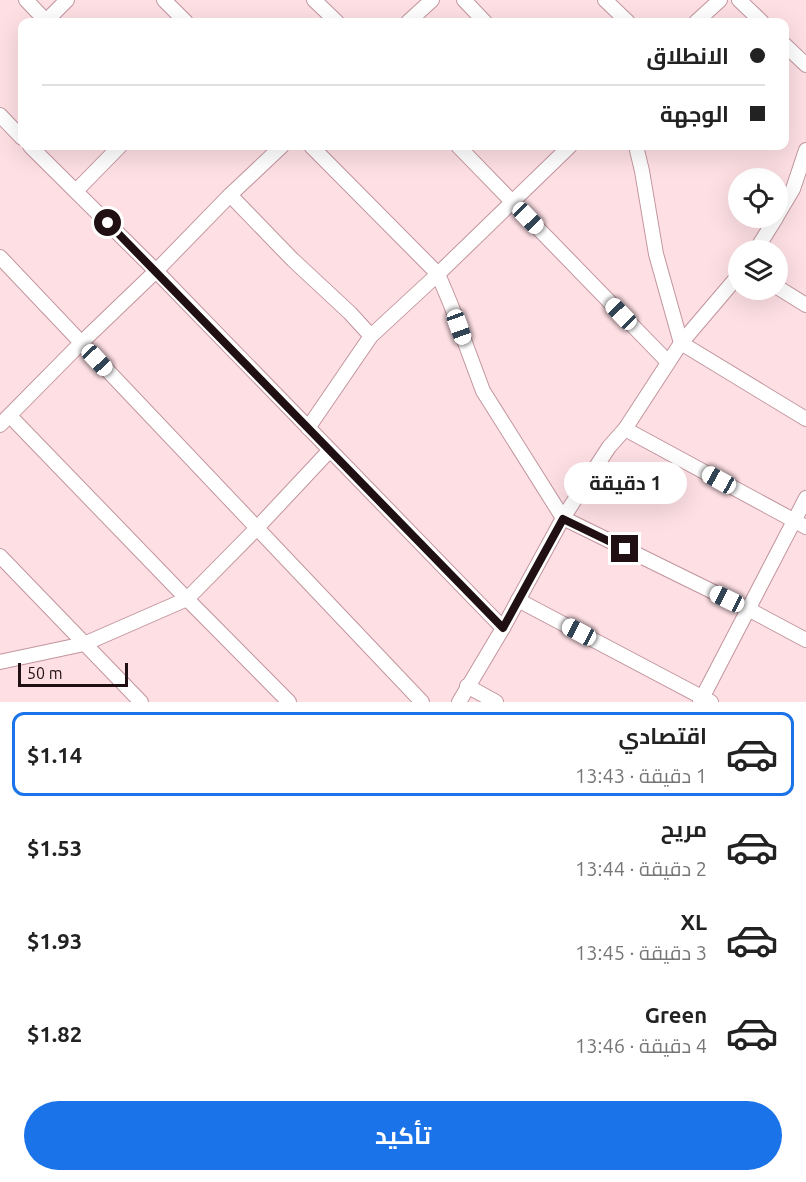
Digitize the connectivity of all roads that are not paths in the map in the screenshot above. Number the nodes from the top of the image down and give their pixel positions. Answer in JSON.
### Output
{"nodes":[{"id":1,"x":26,"y":0,"type":"edge"},
{"id":2,"x":67,"y":0,"type":"edge"},
{"id":3,"x":164,"y":0,"type":"edge"},
{"id":4,"x":314,"y":0,"type":"edge"},
{"id":5,"x":432,"y":0,"type":"edge"},
{"id":6,"x":464,"y":0,"type":"edge"},
{"id":7,"x":605,"y":0,"type":"edge"},
{"id":8,"x":720,"y":0,"type":"edge"},
{"id":9,"x":740,"y":0,"type":"edge"},
{"id":10,"x":43,"y":18,"type":"edge"},
{"id":11,"x":51,"y":18,"type":"edge"},
{"id":12,"x":182,"y":18,"type":"edge"},
{"id":13,"x":333,"y":18,"type":"edge"},
{"id":14,"x":412,"y":18,"type":"edge"},
{"id":15,"x":481,"y":18,"type":"edge"},
{"id":16,"x":624,"y":18,"type":"edge"},
{"id":17,"x":700,"y":18,"type":"edge"},
{"id":18,"x":758,"y":18,"type":"edge"},
{"id":19,"x":789,"y":49,"type":"edge"},
{"id":20,"x":806,"y":65,"type":"edge"},
{"id":21,"x":0,"y":115,"type":"edge"},
{"id":22,"x":18,"y":134,"type":"edge"},
{"id":23,"x":34,"y":150,"type":"edge"},
{"id":24,"x":116,"y":150,"type":"edge"},
{"id":25,"x":278,"y":150,"type":"edge"},
{"id":26,"x":314,"y":150,"type":"edge"},
{"id":27,"x":462,"y":150,"type":"edge"},
{"id":28,"x":566,"y":150,"type":"edge"},
{"id":29,"x":637,"y":150,"type":"edge"},
{"id":30,"x":806,"y":150,"type":"edge"},
{"id":31,"x":76,"y":191,"type":"junction"},
{"id":32,"x":800,"y":193,"type":"edge"},
{"id":33,"x":230,"y":195,"type":"junction"},
{"id":34,"x":512,"y":202,"type":"junction"},
{"id":35,"x":788,"y":206,"type":"edge"},
{"id":36,"x":0,"y":257,"type":"edge"},
{"id":37,"x":156,"y":271,"type":"junction"},
{"id":38,"x":438,"y":274,"type":"junction"},
{"id":39,"x":728,"y":288,"type":"edge"},
{"id":40,"x":788,"y":294,"type":"edge"},
{"id":41,"x":806,"y":305,"type":"edge"},
{"id":42,"x":371,"y":336,"type":"junction"},
{"id":43,"x":81,"y":343,"type":"junction"},
{"id":44,"x":681,"y":343,"type":"junction"},
{"id":45,"x":668,"y":362,"type":"junction"},
{"id":46,"x":806,"y":419,"type":"edge"},
{"id":47,"x":5,"y":421,"type":"edge"},
{"id":48,"x":308,"y":428,"type":"junction"},
{"id":49,"x":625,"y":429,"type":"junction"},
{"id":50,"x":330,"y":450,"type":"junction"},
{"id":51,"x":806,"y":498,"type":"edge"},
{"id":52,"x":563,"y":519,"type":"junction"},
{"id":53,"x":800,"y":524,"type":"edge"},
{"id":54,"x":256,"y":529,"type":"junction"},
{"id":55,"x":0,"y":556,"type":"edge"},
{"id":56,"x":187,"y":599,"type":"junction"},
{"id":57,"x":518,"y":600,"type":"junction"},
{"id":58,"x":748,"y":609,"type":"junction"},
{"id":59,"x":503,"y":628,"type":"junction"},
{"id":60,"x":806,"y":640,"type":"edge"},
{"id":61,"x":84,"y":644,"type":"junction"},
{"id":62,"x":0,"y":662,"type":"edge"},
{"id":63,"x":467,"y":686,"type":"junction"},
{"id":64,"x":704,"y":700,"type":"edge"},
{"id":65,"x":141,"y":702,"type":"edge"},
{"id":66,"x":289,"y":702,"type":"edge"},
{"id":67,"x":422,"y":702,"type":"edge"},
{"id":68,"x":459,"y":702,"type":"edge"},
{"id":69,"x":496,"y":702,"type":"edge"}],
"edges":[{"from":1,"to":10,"type":"street"},
{"from":2,"to":11,"type":"street"},
{"from":3,"to":12,"type":"street"},
{"from":4,"to":13,"type":"street"},
{"from":5,"to":14,"type":"street"},
{"from":6,"to":15,"type":"street"},
{"from":7,"to":16,"type":"street"},
{"from":8,"to":17,"type":"street"},
{"from":9,"to":18,"type":"street"},
{"from":19,"to":20,"type":"street"},
{"from":21,"to":22,"type":"street"},
{"from":23,"to":31,"type":"street"},
{"from":24,"to":31,"type":"street"},
{"from":25,"to":33,"type":"street"},
{"from":26,"to":38,"type":"street"},
{"from":27,"to":34,"type":"street"},
{"from":28,"to":34,"type":"street"},
{"from":29,"to":44,"type":"street"},
{"from":30,"to":32,"type":"street"},
{"from":31,"to":37,"type":"street"},
{"from":32,"to":35,"type":"street"},
{"from":33,"to":37,"type":"street"},
{"from":33,"to":42,"type":"street"},
{"from":34,"to":38,"type":"street"},
{"from":34,"to":45,"type":"street"},
{"from":36,"to":43,"type":"street"},
{"from":37,"to":43,"type":"street"},
{"from":37,"to":48,"type":"street"},
{"from":38,"to":42,"type":"street"},
{"from":38,"to":52,"type":"street"},
{"from":39,"to":44,"type":"street"},
{"from":40,"to":41,"type":"street"},
{"from":42,"to":48,"type":"street"},
{"from":43,"to":47,"type":"street"},
{"from":43,"to":54,"type":"street"},
{"from":44,"to":45,"type":"street"},
{"from":44,"to":46,"type":"street"},
{"from":45,"to":49,"type":"street"},
{"from":47,"to":56,"type":"street"},
{"from":48,"to":50,"type":"street"},
{"from":49,"to":52,"type":"street"},
{"from":49,"to":53,"type":"street"},
{"from":50,"to":54,"type":"street"},
{"from":50,"to":59,"type":"street"},
{"from":51,"to":53,"type":"street"},
{"from":52,"to":57,"type":"street"},
{"from":52,"to":58,"type":"street"},
{"from":53,"to":58,"type":"street"},
{"from":54,"to":56,"type":"street"},
{"from":54,"to":67,"type":"street"},
{"from":55,"to":61,"type":"street"},
{"from":56,"to":61,"type":"street"},
{"from":56,"to":66,"type":"street"},
{"from":57,"to":59,"type":"street"},
{"from":57,"to":64,"type":"street"},
{"from":58,"to":60,"type":"street"},
{"from":58,"to":64,"type":"street"},
{"from":59,"to":63,"type":"street"},
{"from":61,"to":62,"type":"street"},
{"from":61,"to":65,"type":"street"},
{"from":63,"to":68,"type":"street"},
{"from":63,"to":69,"type":"street"}]}
